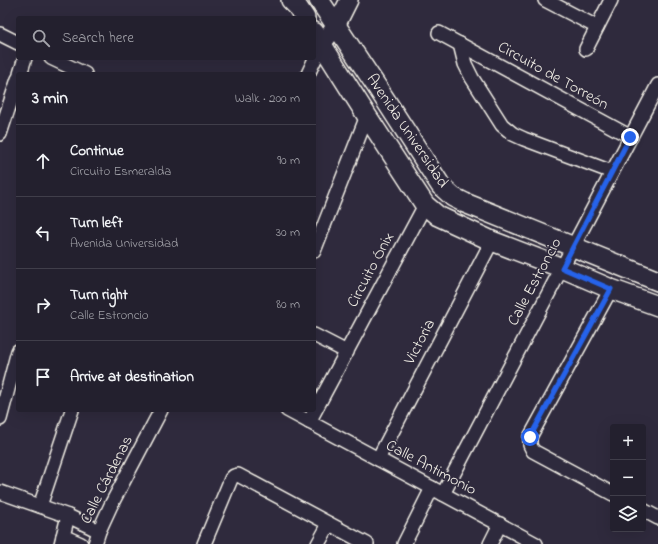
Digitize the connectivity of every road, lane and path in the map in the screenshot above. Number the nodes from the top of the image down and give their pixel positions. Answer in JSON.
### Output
{"nodes":[{"id":1,"x":291,"y":0,"type":"edge"},
{"id":2,"x":319,"y":0,"type":"edge"},
{"id":3,"x":349,"y":0,"type":"edge"},
{"id":4,"x":546,"y":0,"type":"edge"},
{"id":5,"x":611,"y":0,"type":"edge"},
{"id":6,"x":304,"y":16,"type":"edge"},
{"id":7,"x":336,"y":26,"type":"junction"},
{"id":8,"x":597,"y":27,"type":"junction"},
{"id":9,"x":439,"y":33,"type":"dead end"},
{"id":10,"x":0,"y":34,"type":"edge"},
{"id":11,"x":318,"y":38,"type":"edge"},
{"id":12,"x":16,"y":42,"type":"edge"},
{"id":13,"x":460,"y":44,"type":"junction"},
{"id":14,"x":586,"y":50,"type":"dead end"},
{"id":15,"x":24,"y":60,"type":"edge"},
{"id":16,"x":55,"y":60,"type":"edge"},
{"id":17,"x":312,"y":60,"type":"edge"},
{"id":18,"x":21,"y":72,"type":"edge"},
{"id":19,"x":81,"y":72,"type":"edge"},
{"id":20,"x":309,"y":72,"type":"edge"},
{"id":21,"x":16,"y":85,"type":"edge"},
{"id":22,"x":658,"y":86,"type":"edge"},
{"id":23,"x":367,"y":116,"type":"junction"},
{"id":24,"x":0,"y":134,"type":"edge"},
{"id":25,"x":630,"y":137,"type":"junction"},
{"id":26,"x":612,"y":172,"type":"junction"},
{"id":27,"x":425,"y":205,"type":"junction"},
{"id":28,"x":492,"y":241,"type":"junction"},
{"id":29,"x":316,"y":246,"type":"edge"},
{"id":30,"x":573,"y":246,"type":"junction"},
{"id":31,"x":562,"y":268,"type":"junction"},
{"id":32,"x":658,"y":281,"type":"edge"},
{"id":33,"x":611,"y":289,"type":"junction"},
{"id":34,"x":658,"y":306,"type":"edge"},
{"id":35,"x":316,"y":336,"type":"edge"},
{"id":36,"x":347,"y":352,"type":"junction"},
{"id":37,"x":16,"y":359,"type":"edge"},
{"id":38,"x":316,"y":411,"type":"edge"},
{"id":39,"x":71,"y":412,"type":"edge"},
{"id":40,"x":160,"y":412,"type":"edge"},
{"id":41,"x":292,"y":412,"type":"edge"},
{"id":42,"x":315,"y":412,"type":"edge"},
{"id":43,"x":0,"y":419,"type":"edge"},
{"id":44,"x":310,"y":422,"type":"junction"},
{"id":45,"x":378,"y":459,"type":"junction"},
{"id":46,"x":438,"y":491,"type":"junction"},
{"id":47,"x":0,"y":492,"type":"edge"},
{"id":48,"x":610,"y":492,"type":"edge"},
{"id":49,"x":40,"y":506,"type":"junction"},
{"id":50,"x":646,"y":512,"type":"edge"},
{"id":51,"x":68,"y":516,"type":"junction"},
{"id":52,"x":658,"y":518,"type":"edge"},
{"id":53,"x":329,"y":524,"type":"junction"},
{"id":54,"x":500,"y":524,"type":"junction"},
{"id":55,"x":99,"y":530,"type":"junction"},
{"id":56,"x":62,"y":540,"type":"edge"},
{"id":57,"x":81,"y":544,"type":"edge"},
{"id":58,"x":95,"y":544,"type":"edge"},
{"id":59,"x":204,"y":544,"type":"edge"},
{"id":60,"x":318,"y":544,"type":"edge"},
{"id":61,"x":367,"y":544,"type":"edge"},
{"id":62,"x":404,"y":544,"type":"edge"},
{"id":63,"x":490,"y":544,"type":"edge"},
{"id":64,"x":536,"y":544,"type":"edge"}],
"edges":[{"from":1,"to":6,"type":"main road"},
{"from":2,"to":7,"type":"main road","name":"Avenida Universidad"},
{"from":3,"to":7,"type":"street"},
{"from":4,"to":8,"type":"street"},
{"from":5,"to":8,"type":"street"},
{"from":7,"to":11,"type":"street"},
{"from":7,"to":30,"type":"main road","name":"Avenida Universidad"},
{"from":8,"to":14,"type":"street"},
{"from":9,"to":13,"type":"street","name":"Circuito de Torreón"},
{"from":10,"to":12,"type":"street"},
{"from":11,"to":23,"type":"main road","name":"Avenida Universidad"},
{"from":13,"to":25,"type":"street","name":"Circuito de Torreón"},
{"from":13,"to":26,"type":"street"},
{"from":15,"to":18,"type":"street"},
{"from":16,"to":19,"type":"street"},
{"from":17,"to":20,"type":"street"},
{"from":21,"to":24,"type":"street"},
{"from":22,"to":25,"type":"street","name":"Calle Estroncio"},
{"from":23,"to":27,"type":"main road","name":"Avenida Universidad"},
{"from":23,"to":29,"type":"street"},
{"from":25,"to":26,"type":"street","name":"Calle Estroncio"},
{"from":26,"to":30,"type":"street","name":"Calle Estroncio"},
{"from":27,"to":28,"type":"main road","name":"Avenida Universidad"},
{"from":27,"to":36,"type":"street","name":"Circuito Ónix"},
{"from":28,"to":31,"type":"main road","name":"Avenida Universidad"},
{"from":28,"to":45,"type":"street","name":"Victoria"},
{"from":30,"to":31,"type":"street","name":"Calle Estroncio"},
{"from":30,"to":32,"type":"main road","name":"Avenida Universidad"},
{"from":31,"to":33,"type":"main road","name":"Avenida Universidad"},
{"from":31,"to":46,"type":"street","name":"Calle Estroncio"},
{"from":33,"to":34,"type":"main road","name":"Avenida Universidad"},
{"from":33,"to":48,"type":"street"},
{"from":35,"to":36,"type":"street"},
{"from":36,"to":38,"type":"street","name":"Circuito Ónix"},
{"from":37,"to":43,"type":"street"},
{"from":39,"to":49,"type":"street"},
{"from":40,"to":55,"type":"street","name":"Calle Cárdenas"},
{"from":41,"to":44,"type":"street","name":"Calle Antimonio"},
{"from":42,"to":44,"type":"street","name":"Circuito Ónix"},
{"from":44,"to":45,"type":"street","name":"Calle Antimonio"},
{"from":45,"to":46,"type":"street","name":"Calle Antimonio"},
{"from":46,"to":54,"type":"street","name":"Calle Antimonio"},
{"from":46,"to":62,"type":"street","name":"Calle Estroncio"},
{"from":47,"to":49,"type":"street"},
{"from":49,"to":51,"type":"street"},
{"from":50,"to":52,"type":"street"},
{"from":51,"to":55,"type":"street"},
{"from":51,"to":56,"type":"street"},
{"from":53,"to":59,"type":"street"},
{"from":53,"to":60,"type":"street"},
{"from":53,"to":61,"type":"street"},
{"from":54,"to":63,"type":"street"},
{"from":54,"to":64,"type":"street","name":"Calle Antimonio"},
{"from":55,"to":58,"type":"street","name":"Calle Cárdenas"},
{"from":56,"to":57,"type":"street"}]}
